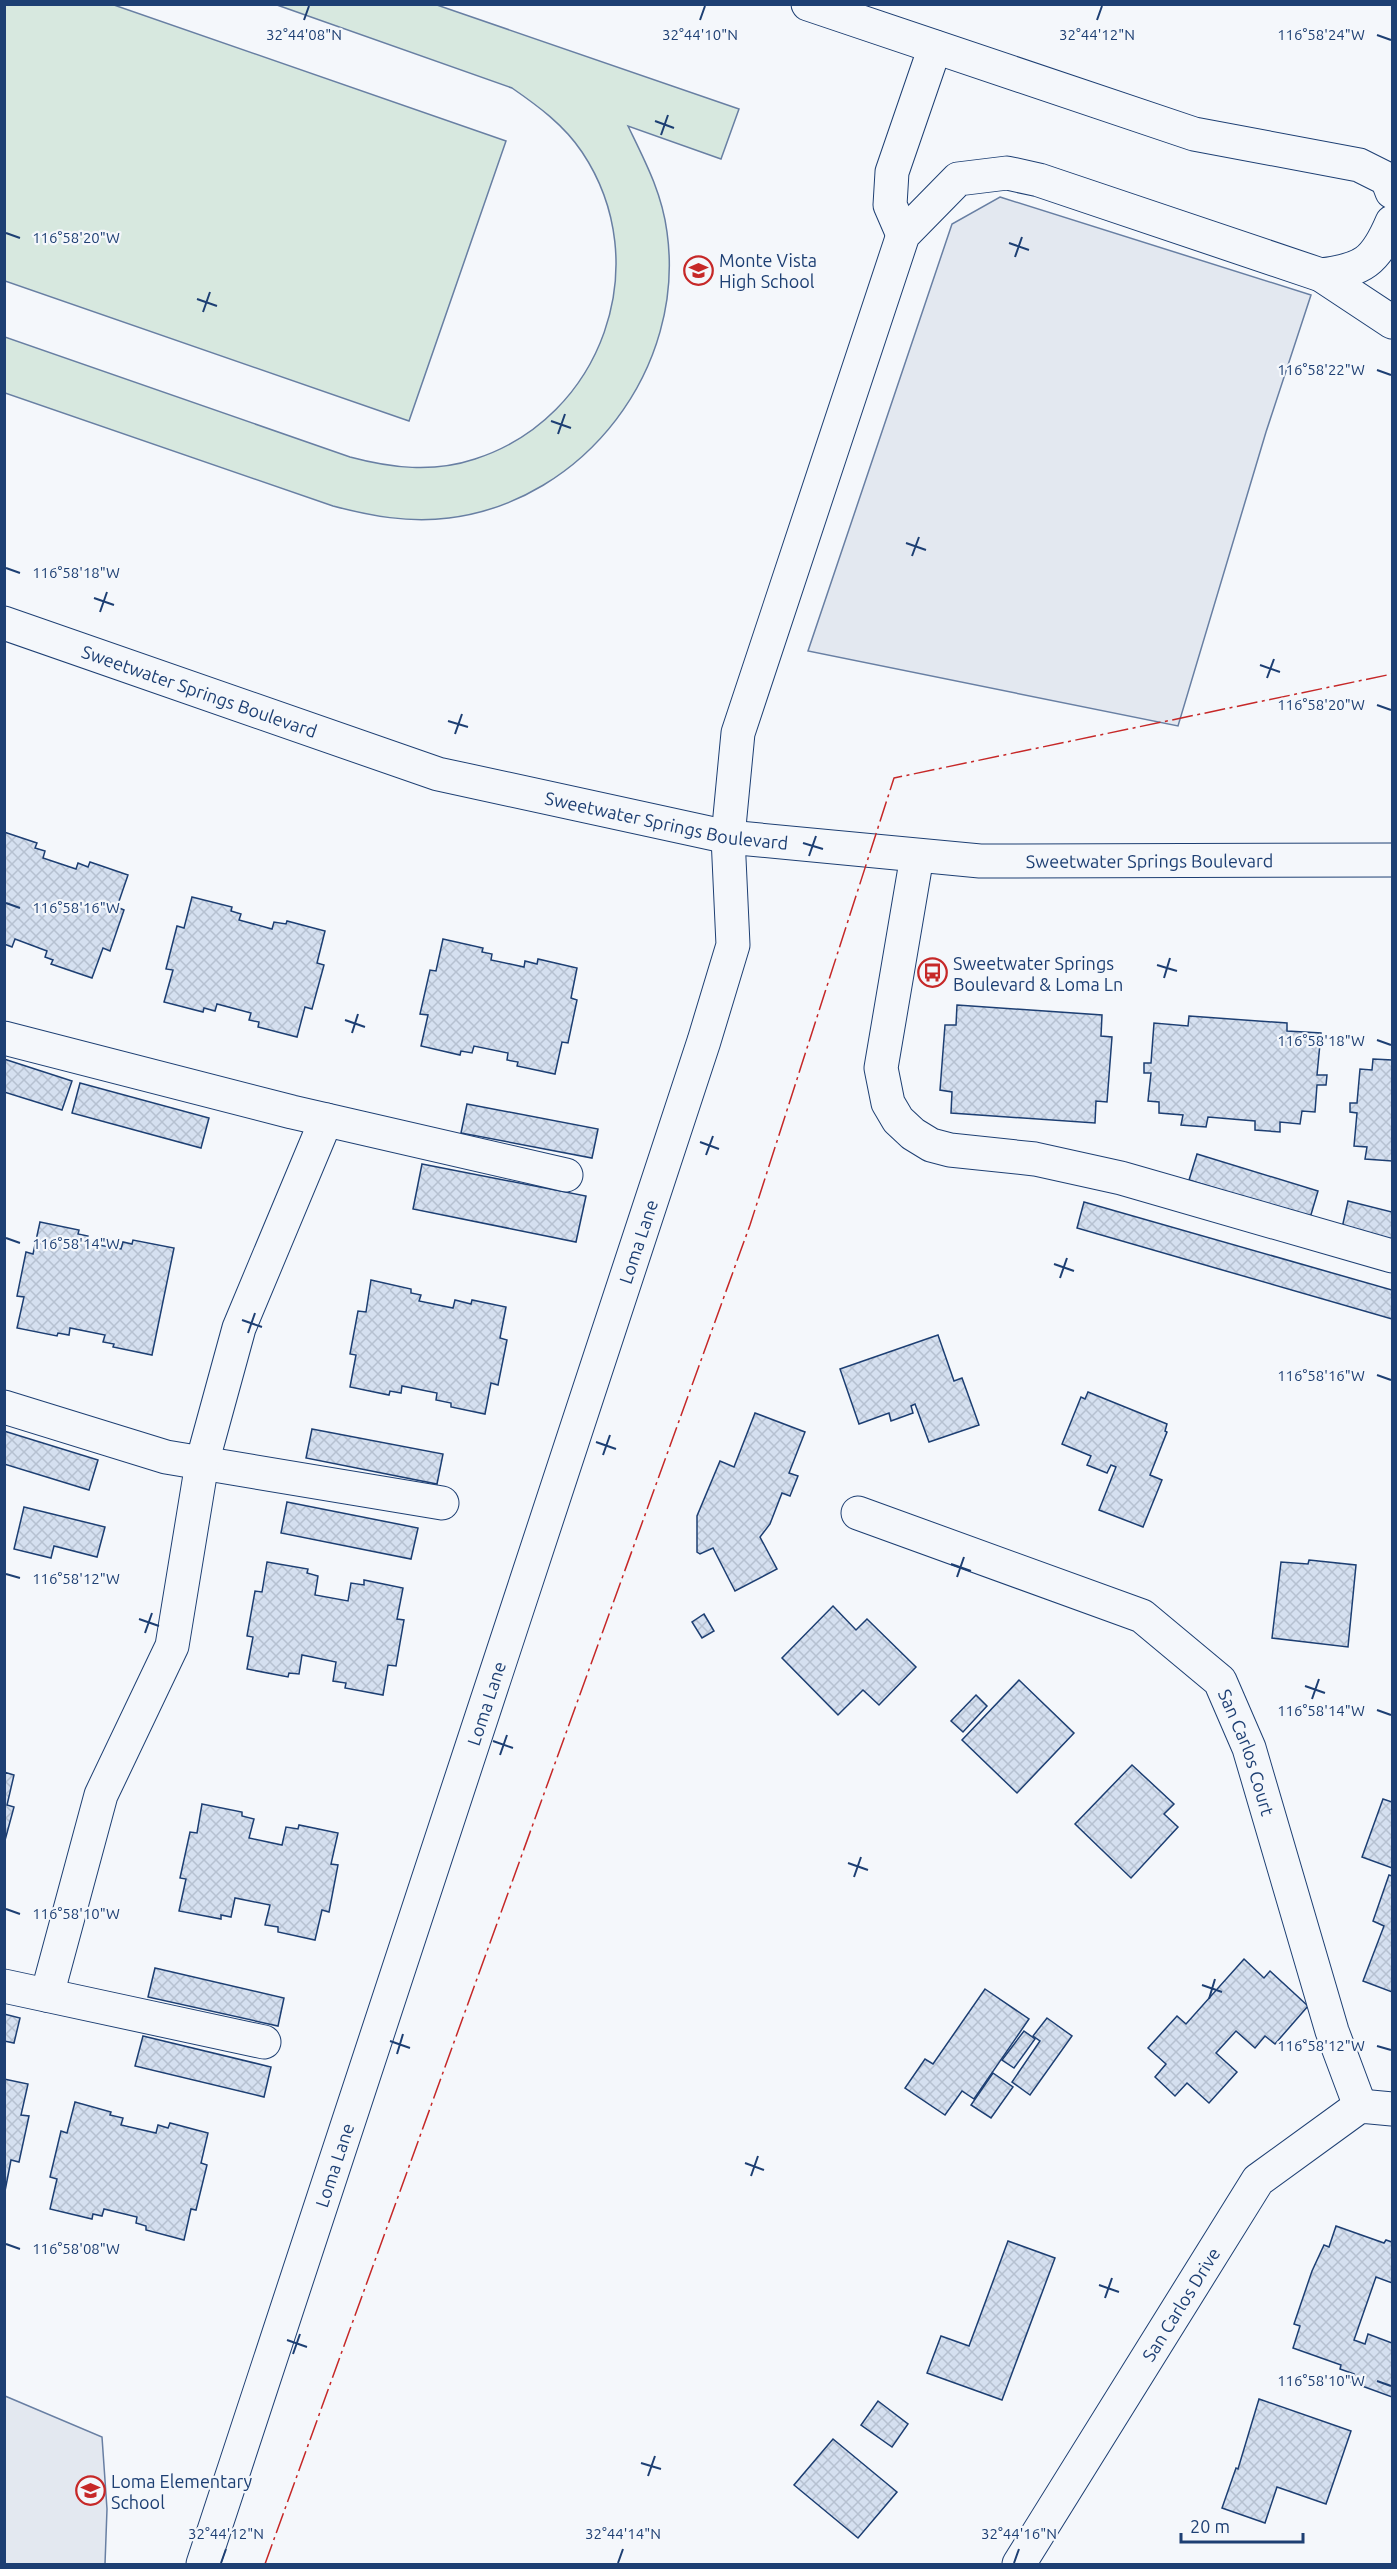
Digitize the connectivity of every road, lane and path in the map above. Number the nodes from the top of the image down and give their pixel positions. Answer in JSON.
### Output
{"nodes":[{"id":1,"x":808,"y":4,"type":"edge"},
{"id":2,"x":934,"y":47,"type":"junction"},
{"id":3,"x":1392,"y":192,"type":"edge"},
{"id":4,"x":1392,"y":222,"type":"edge"},
{"id":5,"x":903,"y":235,"type":"junction"},
{"id":6,"x":1321,"y":275,"type":"junction"},
{"id":7,"x":1392,"y":322,"type":"edge"},
{"id":8,"x":4,"y":623,"type":"edge"},
{"id":9,"x":728,"y":837,"type":"junction"},
{"id":10,"x":917,"y":856,"type":"junction"},
{"id":11,"x":1392,"y":860,"type":"edge"},
{"id":12,"x":4,"y":1038,"type":"edge"},
{"id":13,"x":326,"y":1120,"type":"junction"},
{"id":14,"x":566,"y":1175,"type":"dead end"},
{"id":15,"x":1392,"y":1256,"type":"edge"},
{"id":16,"x":4,"y":1407,"type":"edge"},
{"id":17,"x":202,"y":1463,"type":"junction"},
{"id":18,"x":442,"y":1503,"type":"dead end"},
{"id":19,"x":858,"y":1513,"type":"dead end"},
{"id":20,"x":4,"y":1986,"type":"edge"},
{"id":21,"x":47,"y":1995,"type":"junction"},
{"id":22,"x":264,"y":2042,"type":"dead end"},
{"id":23,"x":1360,"y":2106,"type":"junction"},
{"id":24,"x":1392,"y":2109,"type":"edge"},
{"id":25,"x":203,"y":2565,"type":"edge"},
{"id":26,"x":1019,"y":2565,"type":"edge"}],
"edges":[{"from":1,"to":2,"type":"street"},
{"from":2,"to":3,"type":"street"},
{"from":2,"to":5,"type":"street"},
{"from":4,"to":6,"type":"street"},
{"from":5,"to":6,"type":"street"},
{"from":5,"to":9,"type":"street","name":"Loma Lane"},
{"from":6,"to":7,"type":"street"},
{"from":8,"to":9,"type":"street","name":"Sweetwater Springs Boulevard"},
{"from":9,"to":10,"type":"street","name":"Sweetwater Springs Boulevard"},
{"from":9,"to":25,"type":"street","name":"Loma Lane"},
{"from":10,"to":11,"type":"street","name":"Sweetwater Springs Boulevard"},
{"from":10,"to":15,"type":"street"},
{"from":12,"to":13,"type":"street"},
{"from":13,"to":14,"type":"street"},
{"from":13,"to":17,"type":"street"},
{"from":16,"to":17,"type":"street"},
{"from":17,"to":18,"type":"street"},
{"from":17,"to":21,"type":"street"},
{"from":19,"to":23,"type":"street","name":"San Carlos Court"},
{"from":20,"to":21,"type":"street"},
{"from":21,"to":22,"type":"street"},
{"from":23,"to":24,"type":"street"},
{"from":23,"to":26,"type":"street","name":"San Carlos Drive"}]}
